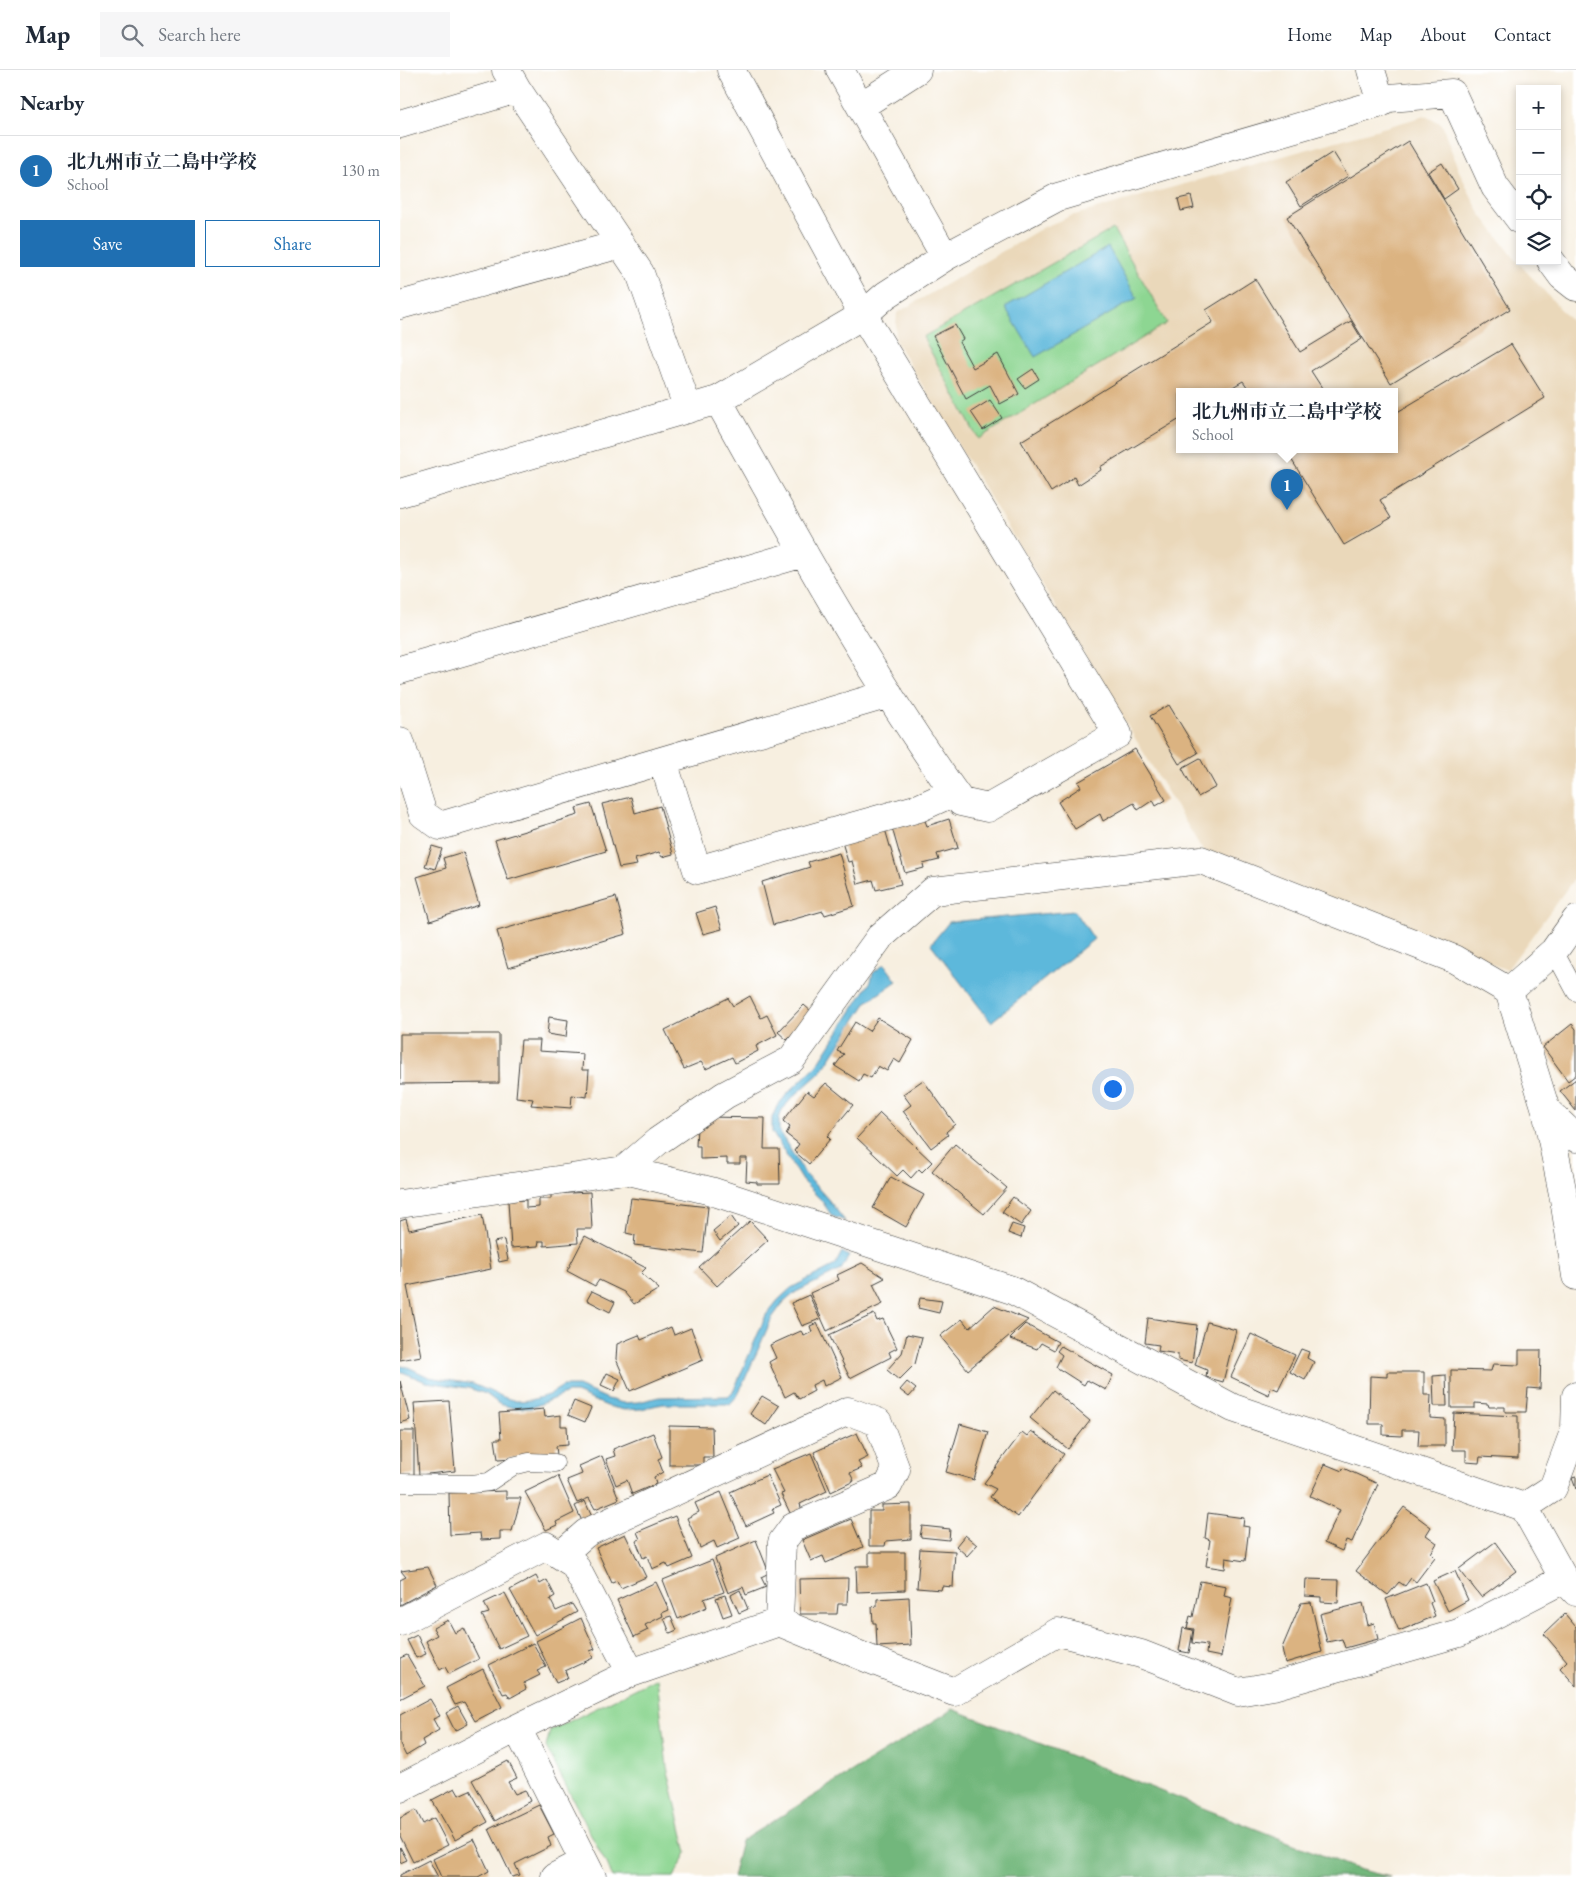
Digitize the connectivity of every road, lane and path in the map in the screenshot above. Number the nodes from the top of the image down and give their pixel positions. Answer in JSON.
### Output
{"nodes":[{"id":1,"x":731,"y":70,"type":"edge"},
{"id":2,"x":840,"y":70,"type":"edge"},
{"id":3,"x":917,"y":70,"type":"edge"},
{"id":4,"x":1371,"y":70,"type":"edge"},
{"id":5,"x":512,"y":80,"type":"edge"},
{"id":6,"x":1381,"y":104,"type":"junction"},
{"id":7,"x":861,"y":106,"type":"junction"},
{"id":8,"x":400,"y":124,"type":"edge"},
{"id":9,"x":1516,"y":215,"type":"edge"},
{"id":10,"x":621,"y":244,"type":"junction"},
{"id":11,"x":945,"y":257,"type":"junction"},
{"id":12,"x":1555,"y":265,"type":"edge"},
{"id":13,"x":1576,"y":287,"type":"edge"},
{"id":14,"x":400,"y":305,"type":"edge"},
{"id":15,"x":863,"y":315,"type":"junction"},
{"id":16,"x":718,"y":400,"type":"junction"},
{"id":17,"x":688,"y":409,"type":"junction"},
{"id":18,"x":400,"y":493,"type":"edge"},
{"id":19,"x":804,"y":553,"type":"junction"},
{"id":20,"x":400,"y":670,"type":"edge"},
{"id":21,"x":889,"y":694,"type":"junction"},
{"id":22,"x":400,"y":741,"type":"edge"},
{"id":23,"x":663,"y":761,"type":"junction"},
{"id":24,"x":954,"y":792,"type":"junction"},
{"id":25,"x":1576,"y":920,"type":"edge"},
{"id":26,"x":1554,"y":952,"type":"junction"},
{"id":27,"x":1509,"y":991,"type":"junction"},
{"id":28,"x":1576,"y":992,"type":"edge"},
{"id":29,"x":1546,"y":1110,"type":"junction"},
{"id":30,"x":1576,"y":1138,"type":"edge"},
{"id":31,"x":624,"y":1170,"type":"junction"},
{"id":32,"x":400,"y":1204,"type":"edge"},
{"id":33,"x":1576,"y":1276,"type":"edge"},
{"id":34,"x":1576,"y":1396,"type":"edge"},
{"id":35,"x":1571,"y":1449,"type":"edge"},
{"id":36,"x":555,"y":1463,"type":"dead end"},
{"id":37,"x":400,"y":1484,"type":"edge"},
{"id":38,"x":1524,"y":1507,"type":"junction"},
{"id":39,"x":561,"y":1555,"type":"junction"},
{"id":40,"x":1570,"y":1586,"type":"edge"},
{"id":41,"x":400,"y":1622,"type":"edge"},
{"id":42,"x":779,"y":1622,"type":"junction"},
{"id":43,"x":631,"y":1673,"type":"junction"},
{"id":44,"x":518,"y":1728,"type":"junction"},
{"id":45,"x":400,"y":1788,"type":"edge"},
{"id":46,"x":588,"y":1870,"type":"edge"},
{"id":47,"x":555,"y":1877,"type":"edge"}],
"edges":[{"from":1,"to":15,"type":"street"},
{"from":2,"to":7,"type":"street"},
{"from":3,"to":7,"type":"street"},
{"from":4,"to":6,"type":"street"},
{"from":5,"to":8,"type":"street"},
{"from":5,"to":10,"type":"street"},
{"from":6,"to":9,"type":"street"},
{"from":6,"to":11,"type":"street"},
{"from":7,"to":11,"type":"street"},
{"from":10,"to":14,"type":"street"},
{"from":10,"to":17,"type":"street"},
{"from":11,"to":15,"type":"street"},
{"from":12,"to":13,"type":"street"},
{"from":15,"to":16,"type":"street"},
{"from":15,"to":24,"type":"street"},
{"from":16,"to":17,"type":"street"},
{"from":16,"to":19,"type":"street"},
{"from":17,"to":18,"type":"street"},
{"from":19,"to":20,"type":"street"},
{"from":19,"to":21,"type":"street"},
{"from":21,"to":23,"type":"street"},
{"from":21,"to":24,"type":"street"},
{"from":22,"to":23,"type":"street"},
{"from":23,"to":24,"type":"street"},
{"from":25,"to":26,"type":"street"},
{"from":26,"to":27,"type":"street"},
{"from":26,"to":28,"type":"lane"},
{"from":27,"to":29,"type":"street"},
{"from":27,"to":31,"type":"street"},
{"from":29,"to":30,"type":"street"},
{"from":29,"to":33,"type":"street"},
{"from":31,"to":32,"type":"street"},
{"from":31,"to":38,"type":"street"},
{"from":34,"to":35,"type":"street"},
{"from":35,"to":38,"type":"street"},
{"from":36,"to":37,"type":"lane"},
{"from":38,"to":40,"type":"street"},
{"from":39,"to":41,"type":"street"},
{"from":39,"to":42,"type":"street"},
{"from":39,"to":43,"type":"street"},
{"from":40,"to":42,"type":"street"},
{"from":42,"to":43,"type":"street"},
{"from":43,"to":44,"type":"street"},
{"from":44,"to":45,"type":"street"},
{"from":44,"to":46,"type":"street"},
{"from":46,"to":47,"type":"street"}]}
